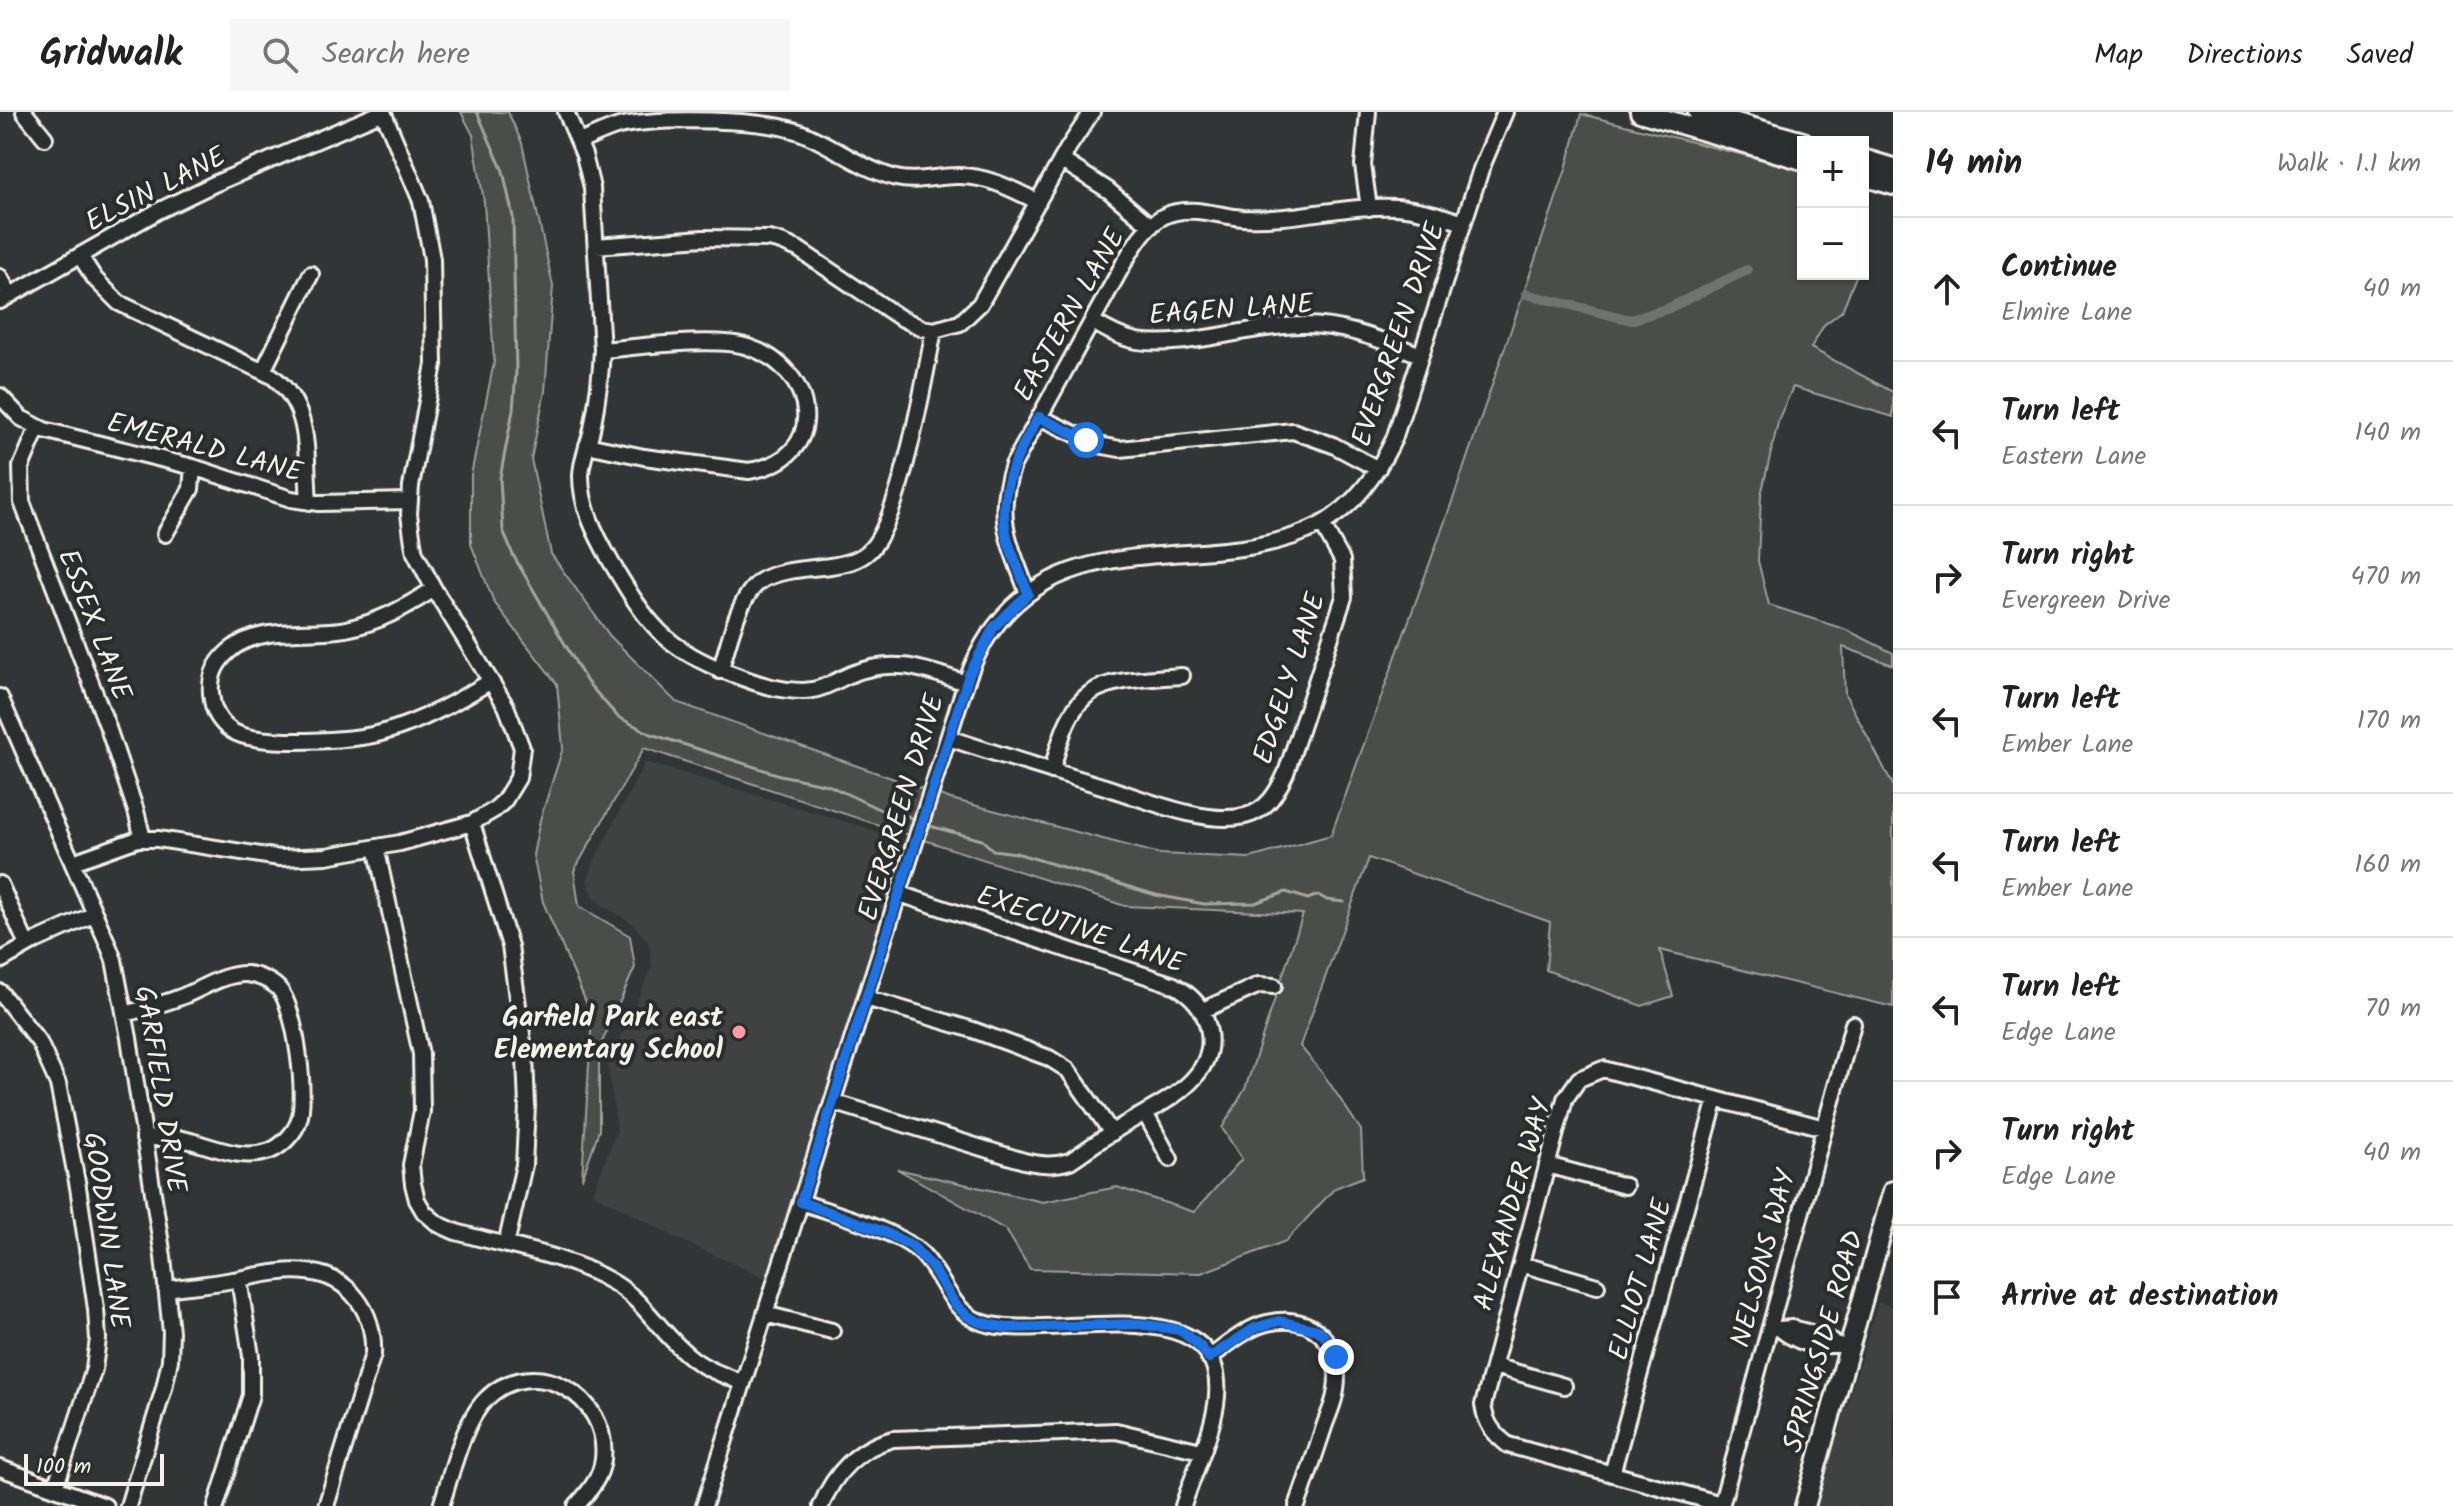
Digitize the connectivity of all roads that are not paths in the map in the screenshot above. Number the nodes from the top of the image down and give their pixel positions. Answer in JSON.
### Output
{"nodes":[{"id":1,"x":24,"y":112,"type":"edge"},
{"id":2,"x":383,"y":112,"type":"edge"},
{"id":3,"x":566,"y":112,"type":"edge"},
{"id":4,"x":1092,"y":112,"type":"edge"},
{"id":5,"x":1368,"y":112,"type":"edge"},
{"id":6,"x":1505,"y":112,"type":"edge"},
{"id":7,"x":1640,"y":112,"type":"edge"},
{"id":8,"x":1698,"y":112,"type":"edge"},
{"id":9,"x":45,"y":138,"type":"dead end"},
{"id":10,"x":1797,"y":140,"type":"edge"},
{"id":11,"x":579,"y":142,"type":"junction"},
{"id":12,"x":1797,"y":158,"type":"edge"},
{"id":13,"x":1061,"y":160,"type":"junction"},
{"id":14,"x":1869,"y":161,"type":"edge"},
{"id":15,"x":1893,"y":168,"type":"edge"},
{"id":16,"x":1869,"y":178,"type":"edge"},
{"id":17,"x":1893,"y":185,"type":"edge"},
{"id":18,"x":1038,"y":202,"type":"junction"},
{"id":19,"x":1369,"y":208,"type":"junction"},
{"id":20,"x":1463,"y":223,"type":"junction"},
{"id":21,"x":1151,"y":226,"type":"junction"},
{"id":22,"x":596,"y":246,"type":"junction"},
{"id":23,"x":80,"y":256,"type":"junction"},
{"id":24,"x":311,"y":274,"type":"dead end"},
{"id":25,"x":0,"y":277,"type":"edge"},
{"id":26,"x":5,"y":298,"type":"edge"},
{"id":27,"x":1092,"y":321,"type":"junction"},
{"id":28,"x":934,"y":330,"type":"junction"},
{"id":29,"x":602,"y":350,"type":"junction"},
{"id":30,"x":1421,"y":355,"type":"junction"},
{"id":31,"x":263,"y":371,"type":"junction"},
{"id":32,"x":0,"y":396,"type":"edge"},
{"id":33,"x":1039,"y":417,"type":"junction"},
{"id":34,"x":38,"y":427,"type":"junction"},
{"id":35,"x":587,"y":445,"type":"junction"},
{"id":36,"x":193,"y":467,"type":"junction"},
{"id":37,"x":1378,"y":469,"type":"junction"},
{"id":38,"x":410,"y":501,"type":"junction"},
{"id":39,"x":309,"y":502,"type":"junction"},
{"id":40,"x":1322,"y":524,"type":"junction"},
{"id":41,"x":165,"y":534,"type":"dead end"},
{"id":42,"x":434,"y":589,"type":"junction"},
{"id":43,"x":1028,"y":594,"type":"junction"},
{"id":44,"x":720,"y":671,"type":"junction"},
{"id":45,"x":1182,"y":676,"type":"dead end"},
{"id":46,"x":491,"y":681,"type":"junction"},
{"id":47,"x":966,"y":683,"type":"junction"},
{"id":48,"x":0,"y":697,"type":"edge"},
{"id":49,"x":949,"y":738,"type":"junction"},
{"id":50,"x":1052,"y":771,"type":"junction"},
{"id":51,"x":472,"y":823,"type":"junction"},
{"id":52,"x":143,"y":839,"type":"junction"},
{"id":53,"x":376,"y":847,"type":"junction"},
{"id":54,"x":73,"y":862,"type":"junction"},
{"id":55,"x":0,"y":884,"type":"edge"},
{"id":56,"x":900,"y":894,"type":"junction"},
{"id":57,"x":95,"y":914,"type":"junction"},
{"id":58,"x":27,"y":945,"type":"junction"},
{"id":59,"x":0,"y":961,"type":"edge"},
{"id":60,"x":1274,"y":986,"type":"dead end"},
{"id":61,"x":0,"y":992,"type":"edge"},
{"id":62,"x":866,"y":998,"type":"junction"},
{"id":63,"x":1201,"y":1011,"type":"junction"},
{"id":64,"x":125,"y":1014,"type":"junction"},
{"id":65,"x":1853,"y":1024,"type":"dead end"},
{"id":66,"x":1716,"y":1099,"type":"junction"},
{"id":67,"x":833,"y":1102,"type":"junction"},
{"id":68,"x":1145,"y":1113,"type":"junction"},
{"id":69,"x":1824,"y":1128,"type":"junction"},
{"id":70,"x":1112,"y":1133,"type":"junction"},
{"id":71,"x":144,"y":1139,"type":"junction"},
{"id":72,"x":1170,"y":1159,"type":"dead end"},
{"id":73,"x":1547,"y":1165,"type":"junction"},
{"id":74,"x":1625,"y":1186,"type":"dead end"},
{"id":75,"x":1893,"y":1191,"type":"edge"},
{"id":76,"x":801,"y":1202,"type":"junction"},
{"id":77,"x":506,"y":1245,"type":"junction"},
{"id":78,"x":1521,"y":1264,"type":"junction"},
{"id":79,"x":239,"y":1279,"type":"junction"},
{"id":80,"x":1597,"y":1286,"type":"dead end"},
{"id":81,"x":166,"y":1289,"type":"junction"},
{"id":82,"x":765,"y":1314,"type":"junction"},
{"id":83,"x":1775,"y":1328,"type":"junction"},
{"id":84,"x":832,"y":1331,"type":"dead end"},
{"id":85,"x":1842,"y":1346,"type":"junction"},
{"id":86,"x":1209,"y":1358,"type":"junction"},
{"id":87,"x":1494,"y":1366,"type":"junction"},
{"id":88,"x":743,"y":1383,"type":"junction"},
{"id":89,"x":1564,"y":1386,"type":"dead end"},
{"id":90,"x":1201,"y":1451,"type":"junction"},
{"id":91,"x":0,"y":1468,"type":"edge"},
{"id":92,"x":1612,"y":1474,"type":"junction"},
{"id":93,"x":55,"y":1488,"type":"junction"},
{"id":94,"x":1721,"y":1505,"type":"edge"},
{"id":95,"x":105,"y":1506,"type":"edge"},
{"id":96,"x":128,"y":1506,"type":"edge"},
{"id":97,"x":216,"y":1506,"type":"edge"},
{"id":98,"x":326,"y":1506,"type":"edge"},
{"id":99,"x":441,"y":1506,"type":"edge"},
{"id":100,"x":576,"y":1506,"type":"edge"},
{"id":101,"x":704,"y":1506,"type":"edge"},
{"id":102,"x":821,"y":1506,"type":"edge"},
{"id":103,"x":1183,"y":1506,"type":"edge"},
{"id":104,"x":1297,"y":1506,"type":"edge"},
{"id":105,"x":1805,"y":1506,"type":"edge"}],
"edges":[{"from":1,"to":9,"type":"street"},
{"from":2,"to":23,"type":"street","name":"ELSIN LANE"},
{"from":2,"to":38,"type":"street"},
{"from":3,"to":11,"type":"street"},
{"from":4,"to":13,"type":"street"},
{"from":5,"to":19,"type":"street"},
{"from":6,"to":20,"type":"street","name":"EVERGREEN DRIVE"},
{"from":7,"to":12,"type":"main road"},
{"from":8,"to":10,"type":"main road"},
{"from":11,"to":18,"type":"street"},
{"from":11,"to":22,"type":"street"},
{"from":13,"to":18,"type":"street"},
{"from":13,"to":21,"type":"street"},
{"from":14,"to":15,"type":"main road"},
{"from":16,"to":17,"type":"main road"},
{"from":18,"to":28,"type":"street"},
{"from":19,"to":20,"type":"street","name":"EASTERN LANE"},
{"from":19,"to":21,"type":"street","name":"EASTERN LANE"},
{"from":20,"to":30,"type":"street","name":"EVERGREEN DRIVE"},
{"from":21,"to":27,"type":"street","name":"EASTERN LANE"},
{"from":22,"to":28,"type":"street"},
{"from":22,"to":29,"type":"street"},
{"from":23,"to":26,"type":"street","name":"ELSIN LANE"},
{"from":23,"to":31,"type":"street"},
{"from":24,"to":31,"type":"street"},
{"from":25,"to":26,"type":"street"},
{"from":27,"to":30,"type":"street","name":"EAGEN LANE"},
{"from":27,"to":33,"type":"street","name":"EASTERN LANE"},
{"from":28,"to":44,"type":"street"},
{"from":29,"to":35,"type":"street"},
{"from":29,"to":35,"type":"street"},
{"from":30,"to":37,"type":"street","name":"EVERGREEN DRIVE"},
{"from":31,"to":39,"type":"street"},
{"from":32,"to":34,"type":"street","name":"EMERALD LANE"},
{"from":33,"to":37,"type":"street"},
{"from":33,"to":43,"type":"street","name":"EASTERN LANE"},
{"from":34,"to":36,"type":"street","name":"EMERALD LANE"},
{"from":34,"to":52,"type":"street","name":"ESSEX LANE"},
{"from":35,"to":44,"type":"street"},
{"from":36,"to":39,"type":"street","name":"EMERALD LANE"},
{"from":36,"to":41,"type":"street"},
{"from":37,"to":40,"type":"street","name":"EVERGREEN DRIVE"},
{"from":38,"to":39,"type":"street","name":"EMERALD LANE"},
{"from":38,"to":42,"type":"street"},
{"from":40,"to":43,"type":"street","name":"EVERGREEN DRIVE"},
{"from":40,"to":50,"type":"street","name":"EDGELY LANE"},
{"from":42,"to":46,"type":"street"},
{"from":42,"to":46,"type":"street"},
{"from":43,"to":47,"type":"street","name":"EVERGREEN DRIVE"},
{"from":44,"to":47,"type":"street"},
{"from":45,"to":50,"type":"street"},
{"from":46,"to":51,"type":"street"},
{"from":47,"to":49,"type":"street","name":"EVERGREEN DRIVE"},
{"from":48,"to":54,"type":"street","name":"GARFIELD DRIVE"},
{"from":49,"to":50,"type":"street","name":"EDGELY LANE"},
{"from":49,"to":56,"type":"street","name":"EVERGREEN DRIVE"},
{"from":51,"to":53,"type":"street"},
{"from":51,"to":77,"type":"street"},
{"from":52,"to":53,"type":"street"},
{"from":52,"to":54,"type":"street"},
{"from":53,"to":77,"type":"street"},
{"from":54,"to":57,"type":"street","name":"GARFIELD DRIVE"},
{"from":55,"to":58,"type":"street"},
{"from":56,"to":62,"type":"street","name":"EVERGREEN DRIVE"},
{"from":56,"to":63,"type":"street","name":"EXECUTIVE LANE"},
{"from":57,"to":58,"type":"street"},
{"from":57,"to":64,"type":"street","name":"GARFIELD DRIVE"},
{"from":58,"to":59,"type":"street"},
{"from":60,"to":63,"type":"street"},
{"from":61,"to":93,"type":"street","name":"GOODWIN LANE"},
{"from":62,"to":67,"type":"street","name":"EVERGREEN DRIVE"},
{"from":62,"to":70,"type":"street"},
{"from":63,"to":68,"type":"street","name":"EXECUTIVE LANE"},
{"from":64,"to":71,"type":"street","name":"GARFIELD DRIVE"},
{"from":64,"to":71,"type":"street"},
{"from":65,"to":69,"type":"street","name":"NELSONS WAY"},
{"from":66,"to":69,"type":"street","name":"ALEXANDER WAY"},
{"from":66,"to":73,"type":"street","name":"ALEXANDER WAY"},
{"from":66,"to":92,"type":"street","name":"ELLIOT LANE"},
{"from":67,"to":70,"type":"street","name":"EXECUTIVE LANE"},
{"from":67,"to":76,"type":"street","name":"EVERGREEN DRIVE"},
{"from":68,"to":70,"type":"street","name":"EXECUTIVE LANE"},
{"from":68,"to":72,"type":"street"},
{"from":69,"to":83,"type":"street","name":"NELSONS WAY"},
{"from":71,"to":81,"type":"street","name":"GARFIELD DRIVE"},
{"from":73,"to":74,"type":"street"},
{"from":73,"to":78,"type":"street","name":"ALEXANDER WAY"},
{"from":75,"to":85,"type":"main road","name":"SPRINGSIDE ROAD"},
{"from":76,"to":82,"type":"street","name":"EVERGREEN DRIVE"},
{"from":76,"to":86,"type":"street"},
{"from":77,"to":88,"type":"street"},
{"from":78,"to":80,"type":"street"},
{"from":78,"to":87,"type":"street","name":"ALEXANDER WAY"},
{"from":79,"to":81,"type":"street"},
{"from":79,"to":97,"type":"street"},
{"from":79,"to":98,"type":"street"},
{"from":81,"to":96,"type":"street","name":"GARFIELD DRIVE"},
{"from":82,"to":84,"type":"street"},
{"from":82,"to":88,"type":"street","name":"EVERGREEN DRIVE"},
{"from":83,"to":85,"type":"street"},
{"from":83,"to":94,"type":"street","name":"NELSONS WAY"},
{"from":85,"to":105,"type":"main road","name":"SPRINGSIDE ROAD"},
{"from":86,"to":90,"type":"street"},
{"from":86,"to":104,"type":"street"},
{"from":87,"to":89,"type":"street"},
{"from":87,"to":92,"type":"street","name":"ALEXANDER WAY"},
{"from":88,"to":101,"type":"street","name":"EVERGREEN DRIVE"},
{"from":90,"to":102,"type":"street"},
{"from":90,"to":103,"type":"street"},
{"from":91,"to":93,"type":"street"},
{"from":92,"to":94,"type":"street"},
{"from":93,"to":95,"type":"street"},
{"from":99,"to":100,"type":"street"}]}
